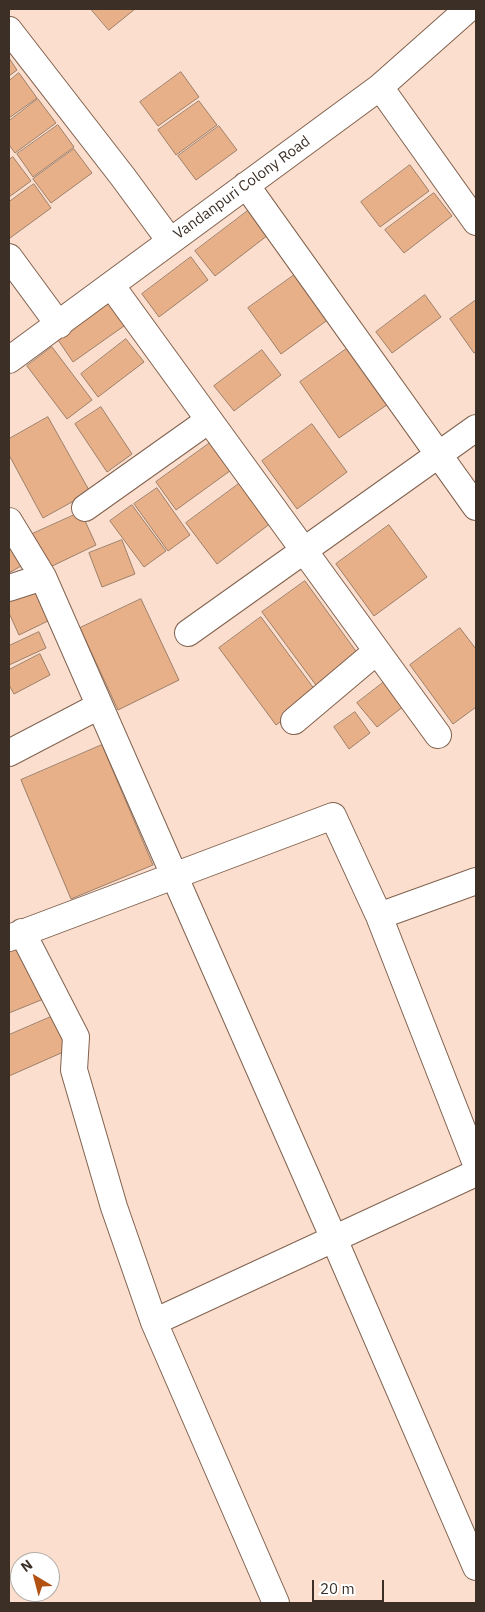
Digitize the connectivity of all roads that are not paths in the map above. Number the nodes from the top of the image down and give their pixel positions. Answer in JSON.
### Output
{"nodes":[{"id":1,"x":468,"y":9,"type":"edge"},
{"id":2,"x":9,"y":30,"type":"edge"},
{"id":3,"x":380,"y":87,"type":"junction"},
{"id":4,"x":246,"y":185,"type":"junction"},
{"id":5,"x":476,"y":222,"type":"edge"},
{"id":6,"x":170,"y":241,"type":"junction"},
{"id":7,"x":9,"y":257,"type":"edge"},
{"id":8,"x":111,"y":285,"type":"junction"},
{"id":9,"x":59,"y":325,"type":"junction"},
{"id":10,"x":9,"y":360,"type":"edge"},
{"id":11,"x":209,"y":420,"type":"junction"},
{"id":12,"x":476,"y":428,"type":"edge"},
{"id":13,"x":439,"y":455,"type":"junction"},
{"id":14,"x":476,"y":507,"type":"edge"},
{"id":15,"x":85,"y":508,"type":"dead end"},
{"id":16,"x":9,"y":521,"type":"edge"},
{"id":17,"x":304,"y":551,"type":"junction"},
{"id":18,"x":42,"y":577,"type":"junction"},
{"id":19,"x":9,"y":588,"type":"edge"},
{"id":20,"x":188,"y":633,"type":"dead end"},
{"id":21,"x":377,"y":651,"type":"junction"},
{"id":22,"x":99,"y":706,"type":"junction"},
{"id":23,"x":294,"y":721,"type":"dead end"},
{"id":24,"x":438,"y":735,"type":"dead end"},
{"id":25,"x":9,"y":753,"type":"edge"},
{"id":26,"x":176,"y":876,"type":"junction"},
{"id":27,"x":476,"y":881,"type":"edge"},
{"id":28,"x":379,"y":916,"type":"junction"},
{"id":29,"x":15,"y":935,"type":"edge"},
{"id":30,"x":476,"y":1164,"type":"edge"},
{"id":31,"x":476,"y":1173,"type":"edge"},
{"id":32,"x":334,"y":1239,"type":"junction"},
{"id":33,"x":154,"y":1322,"type":"junction"},
{"id":34,"x":476,"y":1567,"type":"edge"},
{"id":35,"x":276,"y":1603,"type":"edge"}],
"edges":[{"from":1,"to":3,"type":"street","name":"Vandanpuri Colony Road"},
{"from":2,"to":6,"type":"street"},
{"from":3,"to":4,"type":"street","name":"Vandanpuri Colony Road"},
{"from":3,"to":5,"type":"street"},
{"from":4,"to":6,"type":"street","name":"Vandanpuri Colony Road"},
{"from":4,"to":13,"type":"street"},
{"from":6,"to":8,"type":"street","name":"Vandanpuri Colony Road"},
{"from":7,"to":9,"type":"street"},
{"from":8,"to":9,"type":"street","name":"Vandanpuri Colony Road"},
{"from":8,"to":11,"type":"street"},
{"from":9,"to":10,"type":"street","name":"Vandanpuri Colony Road"},
{"from":11,"to":15,"type":"street"},
{"from":11,"to":17,"type":"street"},
{"from":12,"to":13,"type":"street"},
{"from":13,"to":14,"type":"street"},
{"from":13,"to":17,"type":"street"},
{"from":16,"to":18,"type":"street"},
{"from":17,"to":20,"type":"street"},
{"from":17,"to":21,"type":"street"},
{"from":18,"to":19,"type":"street"},
{"from":18,"to":22,"type":"street"},
{"from":21,"to":23,"type":"street"},
{"from":21,"to":24,"type":"street"},
{"from":22,"to":25,"type":"street"},
{"from":22,"to":26,"type":"street"},
{"from":26,"to":28,"type":"street"},
{"from":26,"to":29,"type":"street"},
{"from":26,"to":32,"type":"street"},
{"from":27,"to":28,"type":"street"},
{"from":28,"to":30,"type":"street"},
{"from":29,"to":33,"type":"street"},
{"from":31,"to":32,"type":"street"},
{"from":32,"to":33,"type":"street"},
{"from":32,"to":34,"type":"street"},
{"from":33,"to":35,"type":"street"}]}
